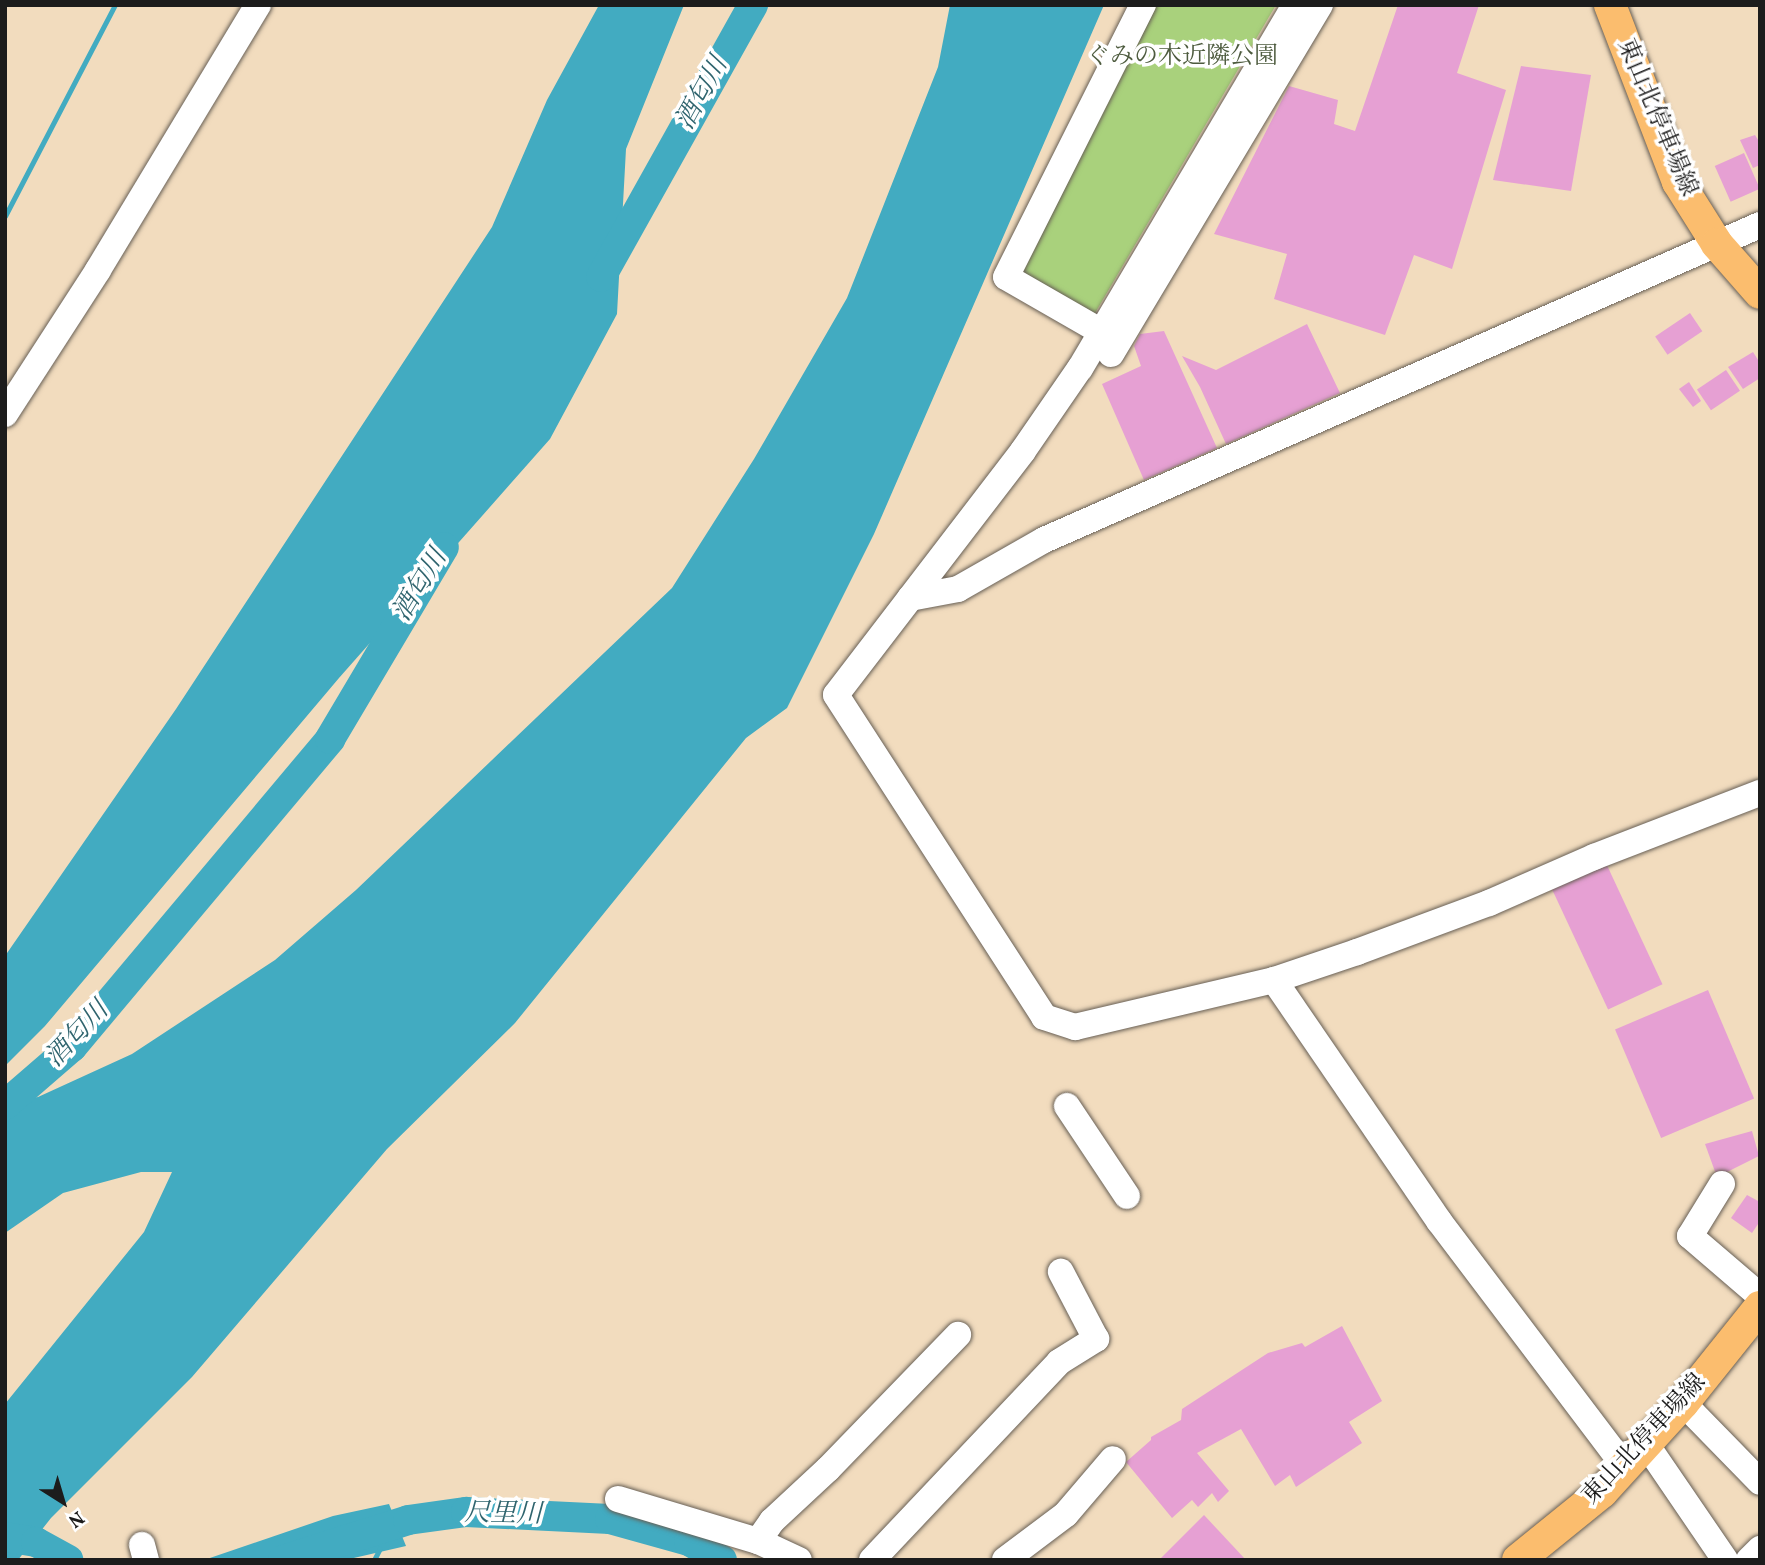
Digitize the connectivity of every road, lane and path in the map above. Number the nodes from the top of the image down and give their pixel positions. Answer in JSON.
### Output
{"nodes":[{"id":1,"x":258,"y":5,"type":"edge"},
{"id":2,"x":1143,"y":5,"type":"edge"},
{"id":3,"x":1295,"y":5,"type":"edge"},
{"id":4,"x":1321,"y":5,"type":"edge"},
{"id":5,"x":1610,"y":5,"type":"edge"},
{"id":6,"x":1760,"y":225,"type":"edge"},
{"id":7,"x":1717,"y":244,"type":"junction"},
{"id":8,"x":1760,"y":293,"type":"edge"},
{"id":9,"x":1105,"y":343,"type":"junction"},
{"id":10,"x":5,"y":414,"type":"edge"},
{"id":11,"x":910,"y":598,"type":"junction"},
{"id":12,"x":1760,"y":793,"type":"edge"},
{"id":13,"x":1274,"y":980,"type":"junction"},
{"id":14,"x":1067,"y":1106,"type":"dead end"},
{"id":15,"x":1722,"y":1184,"type":"dead end"},
{"id":16,"x":1127,"y":1196,"type":"dead end"},
{"id":17,"x":1061,"y":1272,"type":"dead end"},
{"id":18,"x":1760,"y":1296,"type":"edge"},
{"id":19,"x":1760,"y":1307,"type":"edge"},
{"id":20,"x":958,"y":1335,"type":"dead end"},
{"id":21,"x":1683,"y":1403,"type":"junction"},
{"id":22,"x":1646,"y":1444,"type":"junction"},
{"id":23,"x":1113,"y":1459,"type":"dead end"},
{"id":24,"x":1625,"y":1467,"type":"junction"},
{"id":25,"x":1760,"y":1482,"type":"edge"},
{"id":26,"x":618,"y":1499,"type":"dead end"},
{"id":27,"x":758,"y":1541,"type":"junction"},
{"id":28,"x":1760,"y":1549,"type":"edge"},
{"id":29,"x":799,"y":1560,"type":"edge"},
{"id":30,"x":872,"y":1560,"type":"edge"},
{"id":31,"x":1005,"y":1560,"type":"edge"},
{"id":32,"x":1518,"y":1560,"type":"edge"},
{"id":33,"x":1725,"y":1560,"type":"edge"},
{"id":34,"x":1749,"y":1560,"type":"edge"}],
"edges":[{"from":1,"to":10,"type":"street"},
{"from":2,"to":9,"type":"street"},
{"from":3,"to":9,"type":"street"},
{"from":4,"to":9,"type":"street"},
{"from":5,"to":7,"type":"main road","name":"東山北停車場線"},
{"from":6,"to":7,"type":"street"},
{"from":7,"to":8,"type":"main road","name":"東山北停車場線"},
{"from":7,"to":11,"type":"street"},
{"from":9,"to":11,"type":"street"},
{"from":11,"to":13,"type":"street"},
{"from":12,"to":13,"type":"street"},
{"from":13,"to":24,"type":"street"},
{"from":14,"to":16,"type":"street"},
{"from":15,"to":18,"type":"street"},
{"from":17,"to":30,"type":"street"},
{"from":19,"to":21,"type":"main road","name":"東山北停車場線"},
{"from":20,"to":27,"type":"street"},
{"from":21,"to":22,"type":"main road","name":"東山北停車場線"},
{"from":21,"to":25,"type":"street"},
{"from":22,"to":24,"type":"main road","name":"東山北停車場線"},
{"from":22,"to":33,"type":"street"},
{"from":23,"to":31,"type":"street"},
{"from":24,"to":32,"type":"main road","name":"東山北停車場線"},
{"from":26,"to":27,"type":"street"},
{"from":27,"to":29,"type":"street"},
{"from":28,"to":34,"type":"street"}]}
